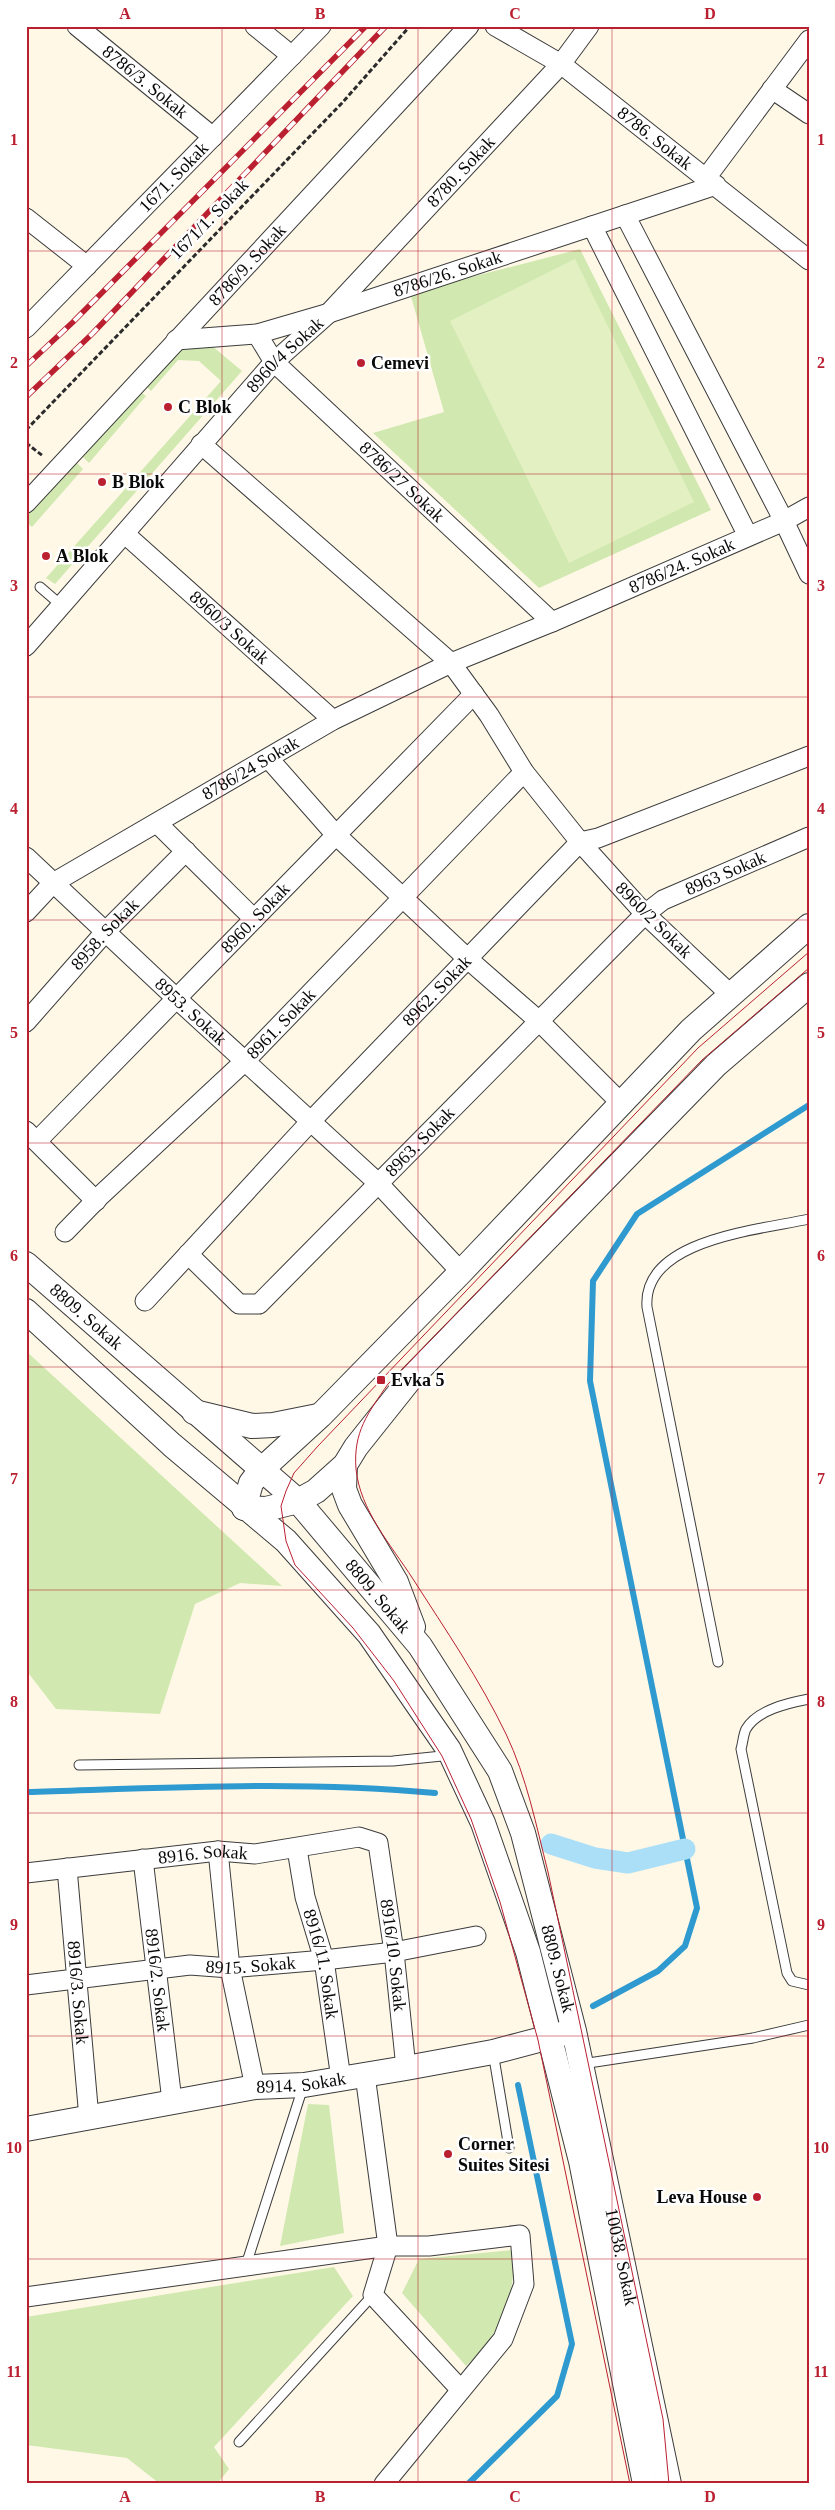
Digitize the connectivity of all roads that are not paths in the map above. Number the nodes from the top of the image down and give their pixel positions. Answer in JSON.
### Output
{"nodes":[{"id":1,"x":77,"y":26,"type":"edge"},
{"id":2,"x":255,"y":26,"type":"edge"},
{"id":3,"x":321,"y":26,"type":"edge"},
{"id":4,"x":469,"y":26,"type":"edge"},
{"id":5,"x":495,"y":26,"type":"edge"},
{"id":6,"x":589,"y":26,"type":"edge"},
{"id":7,"x":809,"y":40,"type":"edge"},
{"id":8,"x":292,"y":56,"type":"junction"},
{"id":9,"x":560,"y":64,"type":"junction"},
{"id":10,"x":772,"y":89,"type":"junction"},
{"id":11,"x":809,"y":114,"type":"edge"},
{"id":12,"x":213,"y":137,"type":"junction"},
{"id":13,"x":711,"y":182,"type":"junction"},
{"id":14,"x":626,"y":215,"type":"junction"},
{"id":15,"x":26,"y":218,"type":"edge"},
{"id":16,"x":592,"y":226,"type":"junction"},
{"id":17,"x":807,"y":255,"type":"edge"},
{"id":18,"x":87,"y":266,"type":"junction"},
{"id":19,"x":329,"y":314,"type":"junction"},
{"id":20,"x":26,"y":328,"type":"edge"},
{"id":21,"x":257,"y":334,"type":"junction"},
{"id":22,"x":176,"y":340,"type":"junction"},
{"id":23,"x":274,"y":362,"type":"junction"},
{"id":24,"x":201,"y":444,"type":"junction"},
{"id":25,"x":26,"y":503,"type":"edge"},
{"id":26,"x":809,"y":507,"type":"edge"},
{"id":27,"x":784,"y":521,"type":"junction"},
{"id":28,"x":125,"y":534,"type":"junction"},
{"id":29,"x":748,"y":536,"type":"junction"},
{"id":30,"x":809,"y":574,"type":"edge"},
{"id":31,"x":40,"y":587,"type":"dead end"},
{"id":32,"x":63,"y":606,"type":"junction"},
{"id":33,"x":552,"y":622,"type":"junction"},
{"id":34,"x":26,"y":646,"type":"edge"},
{"id":35,"x":451,"y":663,"type":"junction"},
{"id":36,"x":474,"y":694,"type":"junction"},
{"id":37,"x":333,"y":720,"type":"junction"},
{"id":38,"x":809,"y":756,"type":"edge"},
{"id":39,"x":269,"y":759,"type":"junction"},
{"id":40,"x":524,"y":772,"type":"junction"},
{"id":41,"x":157,"y":823,"type":"junction"},
{"id":42,"x":336,"y":835,"type":"junction"},
{"id":43,"x":809,"y":838,"type":"edge"},
{"id":44,"x":580,"y":842,"type":"junction"},
{"id":45,"x":186,"y":851,"type":"junction"},
{"id":46,"x":26,"y":857,"type":"edge"},
{"id":47,"x":53,"y":883,"type":"junction"},
{"id":48,"x":405,"y":898,"type":"junction"},
{"id":49,"x":26,"y":912,"type":"edge"},
{"id":50,"x":645,"y":914,"type":"junction"},
{"id":51,"x":254,"y":919,"type":"junction"},
{"id":52,"x":809,"y":926,"type":"edge"},
{"id":53,"x":106,"y":931,"type":"junction"},
{"id":54,"x":469,"y":960,"type":"junction"},
{"id":55,"x":809,"y":985,"type":"edge"},
{"id":56,"x":731,"y":995,"type":"junction"},
{"id":57,"x":177,"y":1000,"type":"junction"},
{"id":58,"x":539,"y":1021,"type":"junction"},
{"id":59,"x":26,"y":1022,"type":"edge"},
{"id":60,"x":244,"y":1062,"type":"junction"},
{"id":61,"x":622,"y":1104,"type":"junction"},
{"id":62,"x":311,"y":1121,"type":"junction"},
{"id":63,"x":32,"y":1136,"type":"edge"},
{"id":64,"x":378,"y":1183,"type":"junction"},
{"id":65,"x":96,"y":1201,"type":"junction"},
{"id":66,"x":809,"y":1219,"type":"edge"},
{"id":67,"x":65,"y":1232,"type":"dead end"},
{"id":68,"x":188,"y":1254,"type":"junction"},
{"id":69,"x":26,"y":1264,"type":"edge"},
{"id":70,"x":461,"y":1272,"type":"junction"},
{"id":71,"x":145,"y":1301,"type":"dead end"},
{"id":72,"x":26,"y":1311,"type":"edge"},
{"id":73,"x":194,"y":1412,"type":"junction"},
{"id":74,"x":320,"y":1416,"type":"junction"},
{"id":75,"x":345,"y":1465,"type":"junction"},
{"id":76,"x":261,"y":1470,"type":"junction"},
{"id":77,"x":298,"y":1501,"type":"junction"},
{"id":78,"x":244,"y":1508,"type":"junction"},
{"id":79,"x":420,"y":1646,"type":"junction"},
{"id":80,"x":718,"y":1662,"type":"dead end"},
{"id":81,"x":809,"y":1699,"type":"edge"},
{"id":82,"x":449,"y":1750,"type":"junction"},
{"id":83,"x":79,"y":1765,"type":"dead end"},
{"id":84,"x":378,"y":1842,"type":"joint"},
{"id":85,"x":297,"y":1849,"type":"junction"},
{"id":86,"x":218,"y":1851,"type":"junction"},
{"id":87,"x":143,"y":1860,"type":"junction"},
{"id":88,"x":67,"y":1868,"type":"junction"},
{"id":89,"x":26,"y":1873,"type":"edge"},
{"id":90,"x":476,"y":1936,"type":"dead end"},
{"id":91,"x":394,"y":1952,"type":"junction"},
{"id":92,"x":324,"y":1960,"type":"junction"},
{"id":93,"x":230,"y":1968,"type":"junction"},
{"id":94,"x":155,"y":1969,"type":"junction"},
{"id":95,"x":78,"y":1979,"type":"junction"},
{"id":96,"x":809,"y":1985,"type":"edge"},
{"id":97,"x":26,"y":1986,"type":"edge"},
{"id":98,"x":809,"y":2026,"type":"edge"},
{"id":99,"x":574,"y":2031,"type":"junction"},
{"id":100,"x":550,"y":2038,"type":"junction"},
{"id":101,"x":494,"y":2052,"type":"junction"},
{"id":102,"x":581,"y":2064,"type":"junction"},
{"id":103,"x":406,"y":2068,"type":"junction"},
{"id":104,"x":365,"y":2074,"type":"junction"},
{"id":105,"x":341,"y":2079,"type":"junction"},
{"id":106,"x":304,"y":2085,"type":"junction"},
{"id":107,"x":255,"y":2087,"type":"junction"},
{"id":108,"x":172,"y":2101,"type":"junction"},
{"id":109,"x":90,"y":2118,"type":"junction"},
{"id":110,"x":26,"y":2129,"type":"edge"},
{"id":111,"x":509,"y":2148,"type":"dead end"},
{"id":112,"x":388,"y":2246,"type":"junction"},
{"id":113,"x":246,"y":2266,"type":"junction"},
{"id":114,"x":373,"y":2295,"type":"junction"},
{"id":115,"x":26,"y":2297,"type":"edge"},
{"id":116,"x":461,"y":2390,"type":"junction"},
{"id":117,"x":239,"y":2442,"type":"dead end"},
{"id":118,"x":384,"y":2484,"type":"edge"},
{"id":119,"x":645,"y":2484,"type":"edge"},
{"id":120,"x":669,"y":2484,"type":"edge"}],
"edges":[{"from":1,"to":12,"type":"street","name":"8786/3. Sokak"},
{"from":2,"to":8,"type":"street"},
{"from":3,"to":8,"type":"street","name":"1671. Sokak"},
{"from":4,"to":22,"type":"street","name":"8786/9. Sokak"},
{"from":5,"to":9,"type":"street","name":"8786. Sokak"},
{"from":6,"to":9,"type":"street","name":"8780. Sokak"},
{"from":7,"to":10,"type":"street"},
{"from":8,"to":12,"type":"street","name":"1671. Sokak"},
{"from":9,"to":13,"type":"street","name":"8786. Sokak"},
{"from":9,"to":19,"type":"street","name":"8780. Sokak"},
{"from":10,"to":11,"type":"street"},
{"from":10,"to":13,"type":"street"},
{"from":12,"to":18,"type":"street","name":"1671. Sokak"},
{"from":13,"to":14,"type":"street","name":"8786/26. Sokak"},
{"from":13,"to":17,"type":"street","name":"8786. Sokak"},
{"from":14,"to":16,"type":"street","name":"8786/26. Sokak"},
{"from":14,"to":27,"type":"street"},
{"from":15,"to":18,"type":"street"},
{"from":16,"to":19,"type":"street","name":"8786/26. Sokak"},
{"from":16,"to":29,"type":"street"},
{"from":18,"to":20,"type":"street","name":"1671. Sokak"},
{"from":19,"to":21,"type":"street","name":"8786/26. Sokak"},
{"from":19,"to":23,"type":"street","name":"8960/4 Sokak"},
{"from":21,"to":22,"type":"street","name":"8786/26. Sokak"},
{"from":21,"to":23,"type":"street","name":"8786/27 Sokak"},
{"from":22,"to":25,"type":"street","name":"8786/9. Sokak"},
{"from":23,"to":24,"type":"street","name":"8960/4 Sokak"},
{"from":23,"to":33,"type":"street","name":"8786/27 Sokak"},
{"from":24,"to":28,"type":"street","name":"8960/4 Sokak"},
{"from":24,"to":35,"type":"street"},
{"from":26,"to":27,"type":"street","name":"8786/24. Sokak"},
{"from":27,"to":29,"type":"street","name":"8786/24. Sokak"},
{"from":27,"to":30,"type":"street"},
{"from":28,"to":32,"type":"street","name":"8960/4 Sokak"},
{"from":28,"to":37,"type":"street","name":"8960/3 Sokak"},
{"from":29,"to":33,"type":"street","name":"8786/24. Sokak"},
{"from":31,"to":32,"type":"lane"},
{"from":32,"to":34,"type":"street","name":"8960/4 Sokak"},
{"from":33,"to":35,"type":"street"},
{"from":35,"to":36,"type":"street"},
{"from":35,"to":37,"type":"street","name":"8786/24 Sokak"},
{"from":36,"to":40,"type":"street"},
{"from":36,"to":42,"type":"street","name":"8960. Sokak"},
{"from":37,"to":39,"type":"street","name":"8786/24 Sokak"},
{"from":38,"to":44,"type":"street"},
{"from":39,"to":41,"type":"street","name":"8786/24 Sokak"},
{"from":39,"to":42,"type":"street"},
{"from":40,"to":44,"type":"street"},
{"from":40,"to":48,"type":"street","name":"8961. Sokak"},
{"from":41,"to":45,"type":"street"},
{"from":41,"to":47,"type":"street","name":"8786/24 Sokak"},
{"from":42,"to":48,"type":"street"},
{"from":42,"to":51,"type":"street","name":"8960. Sokak"},
{"from":43,"to":50,"type":"street","name":"8963 Sokak"},
{"from":44,"to":50,"type":"street","name":"8960/2 Sokak"},
{"from":44,"to":54,"type":"street","name":"8962. Sokak"},
{"from":45,"to":51,"type":"street"},
{"from":45,"to":53,"type":"street","name":"8958. Sokak"},
{"from":46,"to":47,"type":"street","name":"8953. Sokak"},
{"from":47,"to":49,"type":"street","name":"8786/24 Sokak"},
{"from":47,"to":53,"type":"street","name":"8953. Sokak"},
{"from":48,"to":54,"type":"street"},
{"from":48,"to":60,"type":"street","name":"8961. Sokak"},
{"from":50,"to":56,"type":"street","name":"8960/2 Sokak"},
{"from":50,"to":58,"type":"street","name":"8963. Sokak"},
{"from":51,"to":57,"type":"street","name":"8960. Sokak"},
{"from":52,"to":56,"type":"street"},
{"from":53,"to":57,"type":"street","name":"8953. Sokak"},
{"from":53,"to":59,"type":"street","name":"8958. Sokak"},
{"from":54,"to":58,"type":"street"},
{"from":54,"to":62,"type":"street","name":"8962. Sokak"},
{"from":55,"to":75,"type":"street"},
{"from":56,"to":61,"type":"street"},
{"from":57,"to":60,"type":"street","name":"8953. Sokak"},
{"from":57,"to":63,"type":"street","name":"8960. Sokak"},
{"from":58,"to":61,"type":"street"},
{"from":58,"to":64,"type":"street","name":"8963. Sokak"},
{"from":60,"to":62,"type":"street","name":"8953. Sokak"},
{"from":60,"to":65,"type":"street","name":"8961. Sokak"},
{"from":61,"to":70,"type":"street"},
{"from":62,"to":64,"type":"street","name":"8953. Sokak"},
{"from":62,"to":68,"type":"street","name":"8962. Sokak"},
{"from":63,"to":65,"type":"street"},
{"from":64,"to":68,"type":"street","name":"8963. Sokak"},
{"from":64,"to":70,"type":"street","name":"8953. Sokak"},
{"from":65,"to":67,"type":"street","name":"8961. Sokak"},
{"from":66,"to":80,"type":"lane"},
{"from":68,"to":71,"type":"street","name":"8962. Sokak"},
{"from":69,"to":73,"type":"street","name":"8809. Sokak"},
{"from":70,"to":74,"type":"street"},
{"from":72,"to":78,"type":"street","name":"8809. Sokak"},
{"from":73,"to":74,"type":"street"},
{"from":73,"to":76,"type":"street","name":"8809. Sokak"},
{"from":74,"to":76,"type":"street"},
{"from":75,"to":77,"type":"street"},
{"from":75,"to":79,"type":"street"},
{"from":76,"to":77,"type":"street","name":"8809. Sokak"},
{"from":76,"to":78,"type":"street"},
{"from":77,"to":78,"type":"street"},
{"from":77,"to":79,"type":"street","name":"8809. Sokak"},
{"from":78,"to":82,"type":"street","name":"8809. Sokak"},
{"from":79,"to":99,"type":"street","name":"8809. Sokak"},
{"from":81,"to":96,"type":"lane"},
{"from":82,"to":83,"type":"lane"},
{"from":82,"to":100,"type":"street","name":"8809. Sokak"},
{"from":84,"to":85,"type":"street","name":"8916. Sokak"},
{"from":84,"to":91,"type":"street","name":"8916/10. Sokak"},
{"from":85,"to":86,"type":"street","name":"8916. Sokak"},
{"from":85,"to":92,"type":"street","name":"8916/11. Sokak"},
{"from":86,"to":87,"type":"street","name":"8916. Sokak"},
{"from":86,"to":93,"type":"street"},
{"from":87,"to":88,"type":"street","name":"8916. Sokak"},
{"from":87,"to":94,"type":"street","name":"8916/2. Sokak"},
{"from":88,"to":89,"type":"street","name":"8916. Sokak"},
{"from":88,"to":95,"type":"street","name":"8916/3. Sokak"},
{"from":90,"to":91,"type":"street","name":"8915. Sokak"},
{"from":91,"to":92,"type":"street","name":"8915. Sokak"},
{"from":91,"to":103,"type":"street","name":"8916/10. Sokak"},
{"from":92,"to":93,"type":"street","name":"8915. Sokak"},
{"from":92,"to":105,"type":"street","name":"8916/11. Sokak"},
{"from":93,"to":94,"type":"street","name":"8915. Sokak"},
{"from":93,"to":107,"type":"street"},
{"from":94,"to":95,"type":"street","name":"8915. Sokak"},
{"from":94,"to":108,"type":"street","name":"8916/2. Sokak"},
{"from":95,"to":97,"type":"street","name":"8915. Sokak"},
{"from":95,"to":109,"type":"street","name":"8916/3. Sokak"},
{"from":98,"to":102,"type":"lane"},
{"from":99,"to":100,"type":"street","name":"8914. Sokak"},
{"from":99,"to":102,"type":"street","name":"10038. Sokak"},
{"from":100,"to":101,"type":"street","name":"8914. Sokak"},
{"from":100,"to":119,"type":"street","name":"10038. Sokak"},
{"from":101,"to":103,"type":"street","name":"8914. Sokak"},
{"from":101,"to":111,"type":"lane"},
{"from":102,"to":120,"type":"street","name":"10038. Sokak"},
{"from":103,"to":104,"type":"street","name":"8914. Sokak"},
{"from":104,"to":105,"type":"street","name":"8914. Sokak"},
{"from":104,"to":112,"type":"street"},
{"from":105,"to":106,"type":"street","name":"8914. Sokak"},
{"from":106,"to":107,"type":"street","name":"8914. Sokak"},
{"from":106,"to":113,"type":"lane"},
{"from":107,"to":108,"type":"street","name":"8914. Sokak"},
{"from":108,"to":109,"type":"street","name":"8914. Sokak"},
{"from":109,"to":110,"type":"street","name":"8914. Sokak"},
{"from":112,"to":113,"type":"street"},
{"from":112,"to":114,"type":"street"},
{"from":112,"to":116,"type":"street"},
{"from":113,"to":115,"type":"street"},
{"from":114,"to":116,"type":"street"},
{"from":114,"to":117,"type":"lane"},
{"from":116,"to":118,"type":"street"}]}
